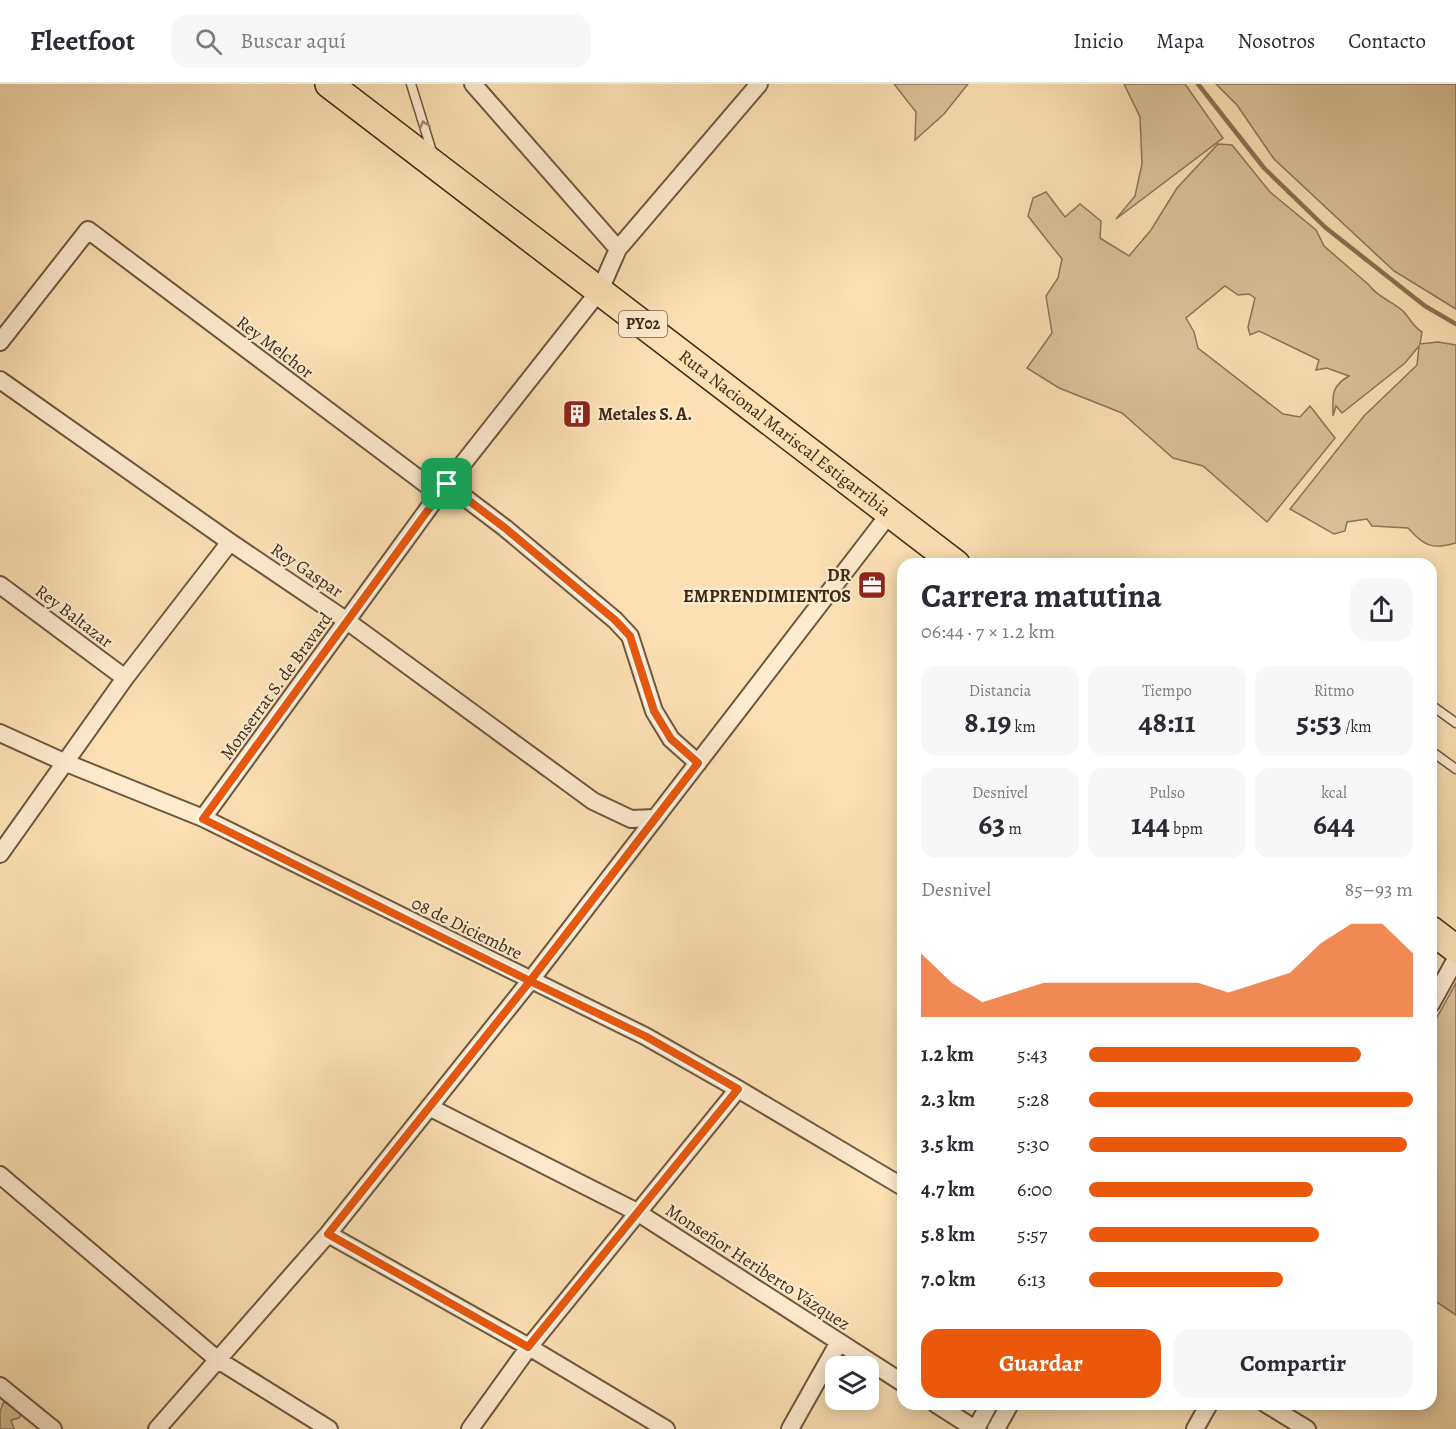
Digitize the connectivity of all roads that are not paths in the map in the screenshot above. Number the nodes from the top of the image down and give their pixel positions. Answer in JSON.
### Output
{"nodes":[{"id":1,"x":329,"y":84,"type":"edge"},
{"id":2,"x":411,"y":84,"type":"edge"},
{"id":3,"x":473,"y":84,"type":"edge"},
{"id":4,"x":759,"y":84,"type":"edge"},
{"id":5,"x":437,"y":166,"type":"junction"},
{"id":6,"x":618,"y":249,"type":"junction"},
{"id":7,"x":600,"y":290,"type":"junction"},
{"id":8,"x":0,"y":342,"type":"edge"},
{"id":9,"x":0,"y":380,"type":"edge"},
{"id":10,"x":443,"y":489,"type":"junction"},
{"id":11,"x":890,"y":513,"type":"junction"},
{"id":12,"x":230,"y":542,"type":"junction"},
{"id":13,"x":948,"y":558,"type":"edge"},
{"id":14,"x":0,"y":585,"type":"edge"},
{"id":15,"x":347,"y":621,"type":"junction"},
{"id":16,"x":125,"y":678,"type":"junction"},
{"id":17,"x":1437,"y":709,"type":"edge"},
{"id":18,"x":1456,"y":723,"type":"edge"},
{"id":19,"x":0,"y":733,"type":"edge"},
{"id":20,"x":1437,"y":756,"type":"edge"},
{"id":21,"x":64,"y":762,"type":"junction"},
{"id":22,"x":698,"y":763,"type":"junction"},
{"id":23,"x":1456,"y":769,"type":"edge"},
{"id":24,"x":656,"y":818,"type":"junction"},
{"id":25,"x":203,"y":819,"type":"junction"},
{"id":26,"x":0,"y":854,"type":"edge"},
{"id":27,"x":1437,"y":935,"type":"edge"},
{"id":28,"x":1456,"y":949,"type":"edge"},
{"id":29,"x":1456,"y":959,"type":"edge"},
{"id":30,"x":530,"y":981,"type":"junction"},
{"id":31,"x":1437,"y":993,"type":"edge"},
{"id":32,"x":738,"y":1089,"type":"junction"},
{"id":33,"x":429,"y":1107,"type":"junction"},
{"id":34,"x":0,"y":1175,"type":"edge"},
{"id":35,"x":897,"y":1183,"type":"edge"},
{"id":36,"x":637,"y":1212,"type":"junction"},
{"id":37,"x":328,"y":1234,"type":"junction"},
{"id":38,"x":839,"y":1342,"type":"junction"},
{"id":39,"x":528,"y":1347,"type":"junction"},
{"id":40,"x":218,"y":1360,"type":"junction"},
{"id":41,"x":897,"y":1379,"type":"edge"},
{"id":42,"x":0,"y":1386,"type":"edge"},
{"id":43,"x":945,"y":1410,"type":"edge"},
{"id":44,"x":986,"y":1410,"type":"edge"},
{"id":45,"x":1007,"y":1410,"type":"edge"},
{"id":46,"x":1206,"y":1410,"type":"edge"},
{"id":47,"x":1276,"y":1410,"type":"edge"},
{"id":48,"x":53,"y":1429,"type":"edge"},
{"id":49,"x":157,"y":1429,"type":"edge"},
{"id":50,"x":329,"y":1429,"type":"edge"},
{"id":51,"x":470,"y":1429,"type":"edge"},
{"id":52,"x":666,"y":1429,"type":"edge"},
{"id":53,"x":790,"y":1429,"type":"edge"},
{"id":54,"x":975,"y":1429,"type":"edge"},
{"id":55,"x":996,"y":1429,"type":"edge"},
{"id":56,"x":1195,"y":1429,"type":"edge"},
{"id":57,"x":1307,"y":1429,"type":"edge"}],
"edges":[{"from":1,"to":5,"type":"main road","name":"Ruta Nacional Mariscal Estigarribia","number":"PY02"},
{"from":5,"to":2,"type":"lane","one_way":true},
{"from":3,"to":6,"type":"street"},
{"from":4,"to":6,"type":"street","name":"Monserrat S. de Bravard"},
{"from":5,"to":7,"type":"main road","name":"Ruta Nacional Mariscal Estigarribia","number":"PY02"},
{"from":6,"to":7,"type":"street","name":"Monserrat S. de Bravard"},
{"from":7,"to":10,"type":"street","name":"Monserrat S. de Bravard"},
{"from":7,"to":11,"type":"main road","name":"Ruta Nacional Mariscal Estigarribia","number":"PY02"},
{"from":8,"to":10,"type":"street","name":"Rey Melchor"},
{"from":9,"to":12,"type":"street","name":"Rey Gaspar"},
{"from":10,"to":15,"type":"street","name":"Monserrat S. de Bravard"},
{"from":10,"to":22,"type":"street","name":"Rey Melchor"},
{"from":11,"to":13,"type":"main road","name":"Ruta Nacional Mariscal Estigarribia","number":"PY02"},
{"from":11,"to":22,"type":"street"},
{"from":12,"to":15,"type":"street","name":"Rey Gaspar"},
{"from":12,"to":16,"type":"street"},
{"from":14,"to":16,"type":"street","name":"Rey Baltazar"},
{"from":15,"to":24,"type":"street","name":"Rey Gaspar"},
{"from":15,"to":25,"type":"street","name":"Monserrat S. de Bravard"},
{"from":16,"to":21,"type":"street"},
{"from":17,"to":18,"type":"lane"},
{"from":19,"to":21,"type":"street","name":"08 de Diciembre"},
{"from":20,"to":23,"type":"lane"},
{"from":21,"to":25,"type":"street","name":"08 de Diciembre"},
{"from":21,"to":26,"type":"street"},
{"from":22,"to":24,"type":"street"},
{"from":24,"to":30,"type":"street"},
{"from":25,"to":30,"type":"street","name":"08 de Diciembre"},
{"from":27,"to":28,"type":"main road"},
{"from":29,"to":31,"type":"street"},
{"from":30,"to":32,"type":"street","name":"08 de Diciembre"},
{"from":30,"to":33,"type":"street"},
{"from":32,"to":35,"type":"street","name":"08 de Diciembre"},
{"from":32,"to":36,"type":"street"},
{"from":33,"to":36,"type":"street","name":"Monseñor Heriberto Vázquez"},
{"from":33,"to":37,"type":"street"},
{"from":34,"to":40,"type":"street"},
{"from":36,"to":38,"type":"street","name":"Monseñor Heriberto Vázquez"},
{"from":36,"to":39,"type":"street"},
{"from":37,"to":39,"type":"street"},
{"from":37,"to":40,"type":"street"},
{"from":38,"to":41,"type":"street","name":"Monseñor Heriberto Vázquez"},
{"from":38,"to":53,"type":"street"},
{"from":39,"to":51,"type":"street"},
{"from":39,"to":52,"type":"street"},
{"from":40,"to":49,"type":"street"},
{"from":40,"to":50,"type":"street"},
{"from":42,"to":48,"type":"street"},
{"from":43,"to":54,"type":"street"},
{"from":44,"to":54,"type":"street"},
{"from":45,"to":55,"type":"street"},
{"from":46,"to":56,"type":"street"},
{"from":47,"to":57,"type":"street"}]}
